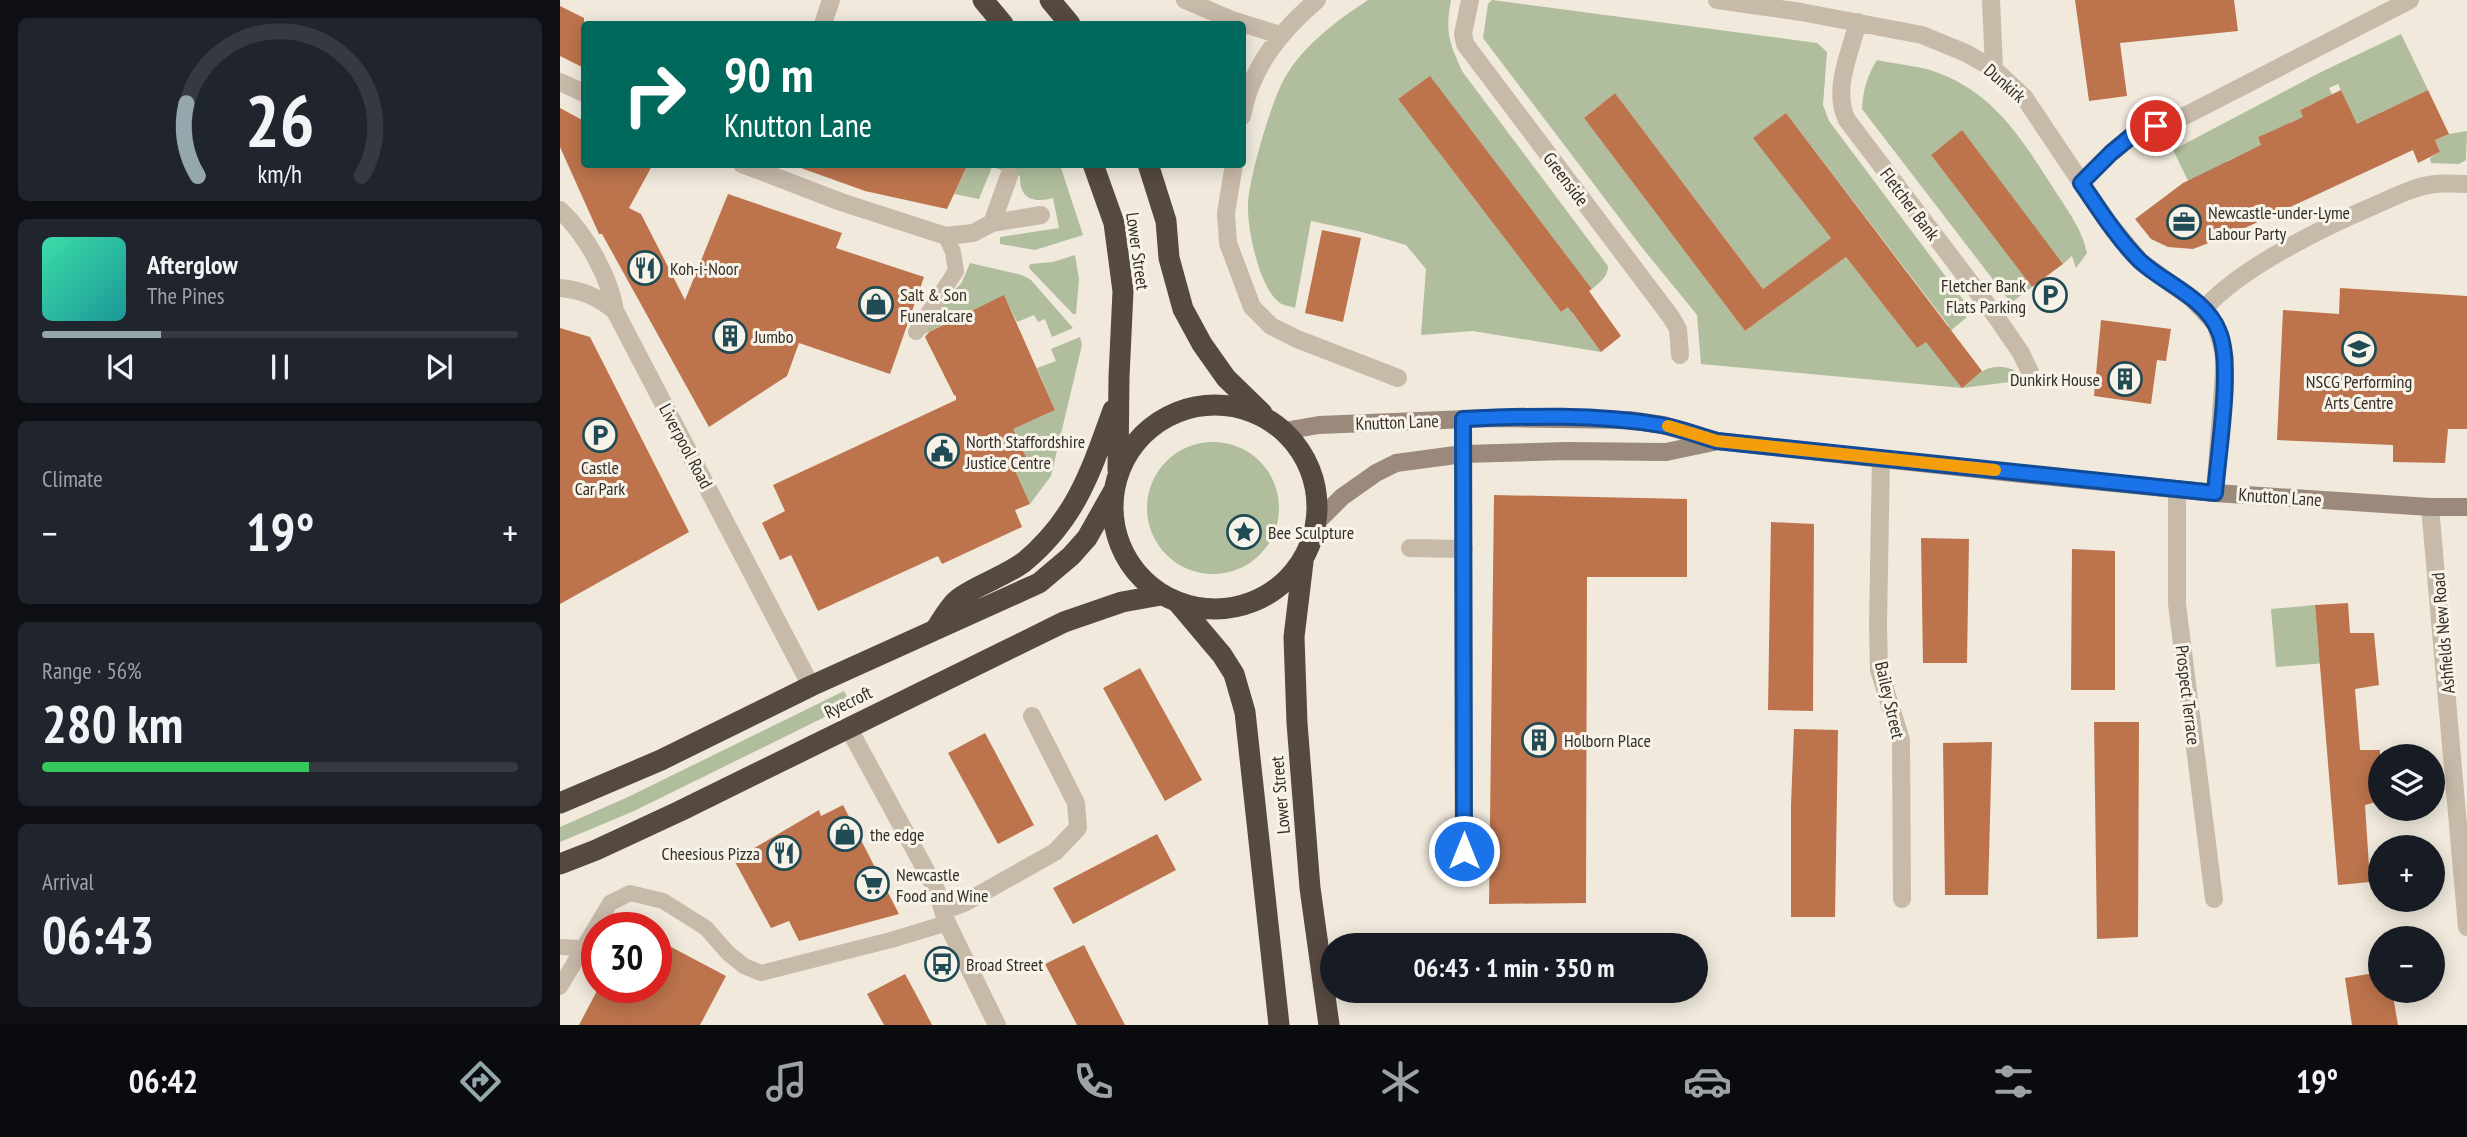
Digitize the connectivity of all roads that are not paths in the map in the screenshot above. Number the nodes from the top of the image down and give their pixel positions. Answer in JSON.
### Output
{"nodes":[{"id":1,"x":831,"y":0,"type":"edge"},
{"id":2,"x":983,"y":0,"type":"edge"},
{"id":3,"x":1050,"y":0,"type":"edge"},
{"id":4,"x":1185,"y":0,"type":"edge"},
{"id":5,"x":1317,"y":0,"type":"edge"},
{"id":6,"x":1470,"y":0,"type":"edge"},
{"id":7,"x":1717,"y":0,"type":"edge"},
{"id":8,"x":1991,"y":0,"type":"edge"},
{"id":9,"x":2409,"y":1,"type":"edge"},
{"id":10,"x":824,"y":21,"type":"edge"},
{"id":11,"x":1000,"y":21,"type":"edge"},
{"id":12,"x":1068,"y":21,"type":"edge"},
{"id":13,"x":1236,"y":21,"type":"edge"},
{"id":14,"x":1858,"y":22,"type":"junction"},
{"id":15,"x":1246,"y":24,"type":"edge"},
{"id":16,"x":1280,"y":35,"type":"junction"},
{"id":17,"x":1994,"y":69,"type":"junction"},
{"id":18,"x":560,"y":82,"type":"edge"},
{"id":19,"x":581,"y":92,"type":"edge"},
{"id":20,"x":1246,"y":102,"type":"edge"},
{"id":21,"x":756,"y":168,"type":"edge"},
{"id":22,"x":1094,"y":168,"type":"edge"},
{"id":23,"x":1149,"y":168,"type":"edge"},
{"id":24,"x":1233,"y":168,"type":"edge"},
{"id":25,"x":1009,"y":176,"type":"dead end"},
{"id":26,"x":2081,"y":183,"type":"junction"},
{"id":27,"x":2467,"y":184,"type":"edge"},
{"id":28,"x":560,"y":210,"type":"edge"},
{"id":29,"x":1041,"y":215,"type":"dead end"},
{"id":30,"x":560,"y":223,"type":"edge"},
{"id":31,"x":992,"y":223,"type":"junction"},
{"id":32,"x":560,"y":232,"type":"edge"},
{"id":33,"x":946,"y":236,"type":"junction"},
{"id":34,"x":560,"y":288,"type":"edge"},
{"id":35,"x":2204,"y":310,"type":"junction"},
{"id":36,"x":615,"y":311,"type":"junction"},
{"id":37,"x":916,"y":332,"type":"dead end"},
{"id":38,"x":1680,"y":355,"type":"dead end"},
{"id":39,"x":2030,"y":372,"type":"dead end"},
{"id":40,"x":1398,"y":378,"type":"dead end"},
{"id":41,"x":1119,"y":396,"type":"junction"},
{"id":42,"x":1463,"y":419,"type":"junction"},
{"id":43,"x":1276,"y":425,"type":"junction"},
{"id":44,"x":1717,"y":441,"type":"junction"},
{"id":45,"x":1463,"y":454,"type":"junction"},
{"id":46,"x":1881,"y":458,"type":"junction"},
{"id":47,"x":1116,"y":482,"type":"junction"},
{"id":48,"x":2177,"y":489,"type":"junction"},
{"id":49,"x":2215,"y":493,"type":"junction"},
{"id":50,"x":2430,"y":507,"type":"junction"},
{"id":51,"x":2467,"y":507,"type":"edge"},
{"id":52,"x":1317,"y":522,"type":"junction"},
{"id":53,"x":1410,"y":548,"type":"dead end"},
{"id":54,"x":1465,"y":549,"type":"junction"},
{"id":55,"x":1303,"y":560,"type":"junction"},
{"id":56,"x":1170,"y":599,"type":"junction"},
{"id":57,"x":934,"y":632,"type":"junction"},
{"id":58,"x":811,"y":686,"type":"junction"},
{"id":59,"x":1032,"y":716,"type":"dead end"},
{"id":60,"x":848,"y":727,"type":"junction"},
{"id":61,"x":560,"y":803,"type":"edge"},
{"id":62,"x":560,"y":864,"type":"edge"},
{"id":63,"x":1464,"y":876,"type":"dead end"},
{"id":64,"x":1902,"y":899,"type":"dead end"},
{"id":65,"x":2214,"y":899,"type":"dead end"},
{"id":66,"x":604,"y":912,"type":"edge"},
{"id":67,"x":945,"y":917,"type":"junction"},
{"id":68,"x":2467,"y":927,"type":"edge"},
{"id":69,"x":560,"y":947,"type":"edge"},
{"id":70,"x":581,"y":948,"type":"joint"},
{"id":71,"x":560,"y":987,"type":"edge"},
{"id":72,"x":997,"y":1025,"type":"edge"},
{"id":73,"x":1279,"y":1025,"type":"edge"},
{"id":74,"x":1329,"y":1025,"type":"edge"}],
"edges":[{"from":1,"to":10,"type":"street"},
{"from":2,"to":11,"type":"highway"},
{"from":3,"to":12,"type":"highway"},
{"from":4,"to":13,"type":"street"},
{"from":5,"to":16,"type":"street"},
{"from":6,"to":38,"type":"street","name":"Greenside"},
{"from":7,"to":14,"type":"street","name":"Dunkirk"},
{"from":8,"to":17,"type":"street"},
{"from":9,"to":26,"type":"street"},
{"from":14,"to":17,"type":"street","name":"Dunkirk"},
{"from":14,"to":39,"type":"street","name":"Fletcher Bank"},
{"from":15,"to":16,"type":"street"},
{"from":16,"to":20,"type":"street"},
{"from":17,"to":26,"type":"street","name":"Dunkirk"},
{"from":18,"to":19,"type":"street"},
{"from":21,"to":33,"type":"street"},
{"from":22,"to":41,"type":"highway","name":"Lower Street"},
{"from":23,"to":43,"type":"highway","name":"Lower Street"},
{"from":24,"to":40,"type":"street"},
{"from":25,"to":31,"type":"street"},
{"from":26,"to":35,"type":"street","name":"Dunkirk"},
{"from":27,"to":35,"type":"street"},
{"from":28,"to":36,"type":"street","name":"Liverpool Road"},
{"from":29,"to":31,"type":"street"},
{"from":30,"to":32,"type":"street"},
{"from":31,"to":33,"type":"street"},
{"from":33,"to":37,"type":"lane"},
{"from":34,"to":36,"type":"street"},
{"from":35,"to":49,"type":"street","name":"Dunkirk"},
{"from":36,"to":58,"type":"street","name":"Liverpool Road"},
{"from":41,"to":47,"type":"highway","name":"Lower Street"},
{"from":41,"to":57,"type":"highway"},
{"from":42,"to":43,"type":"main road","name":"Knutton Lane"},
{"from":42,"to":44,"type":"main road","name":"Knutton Lane"},
{"from":42,"to":45,"type":"street"},
{"from":43,"to":47,"type":"highway"},
{"from":43,"to":52,"type":"highway"},
{"from":44,"to":45,"type":"main road","name":"Knutton Lane"},
{"from":44,"to":46,"type":"main road","name":"Knutton Lane"},
{"from":45,"to":52,"type":"main road","name":"Knutton Lane"},
{"from":45,"to":54,"type":"street"},
{"from":46,"to":48,"type":"main road","name":"Knutton Lane"},
{"from":46,"to":64,"type":"street","name":"Bailey Street"},
{"from":47,"to":56,"type":"highway"},
{"from":47,"to":57,"type":"highway","name":"Ryecroft"},
{"from":48,"to":49,"type":"main road","name":"Knutton Lane"},
{"from":48,"to":65,"type":"street","name":"Prospect Terrace"},
{"from":49,"to":50,"type":"main road","name":"Knutton Lane"},
{"from":50,"to":51,"type":"main road","name":"Knutton Lane"},
{"from":50,"to":68,"type":"street","name":"Ashfields New Road"},
{"from":52,"to":55,"type":"highway"},
{"from":53,"to":54,"type":"street"},
{"from":54,"to":63,"type":"street"},
{"from":55,"to":56,"type":"highway"},
{"from":55,"to":74,"type":"highway","name":"Lower Street"},
{"from":56,"to":60,"type":"highway","name":"Ryecroft"},
{"from":56,"to":73,"type":"highway","name":"Lower Street"},
{"from":57,"to":58,"type":"highway","name":"Ryecroft"},
{"from":58,"to":61,"type":"highway","name":"Ryecroft"},
{"from":59,"to":67,"type":"street"},
{"from":60,"to":62,"type":"highway","name":"Ryecroft"},
{"from":60,"to":67,"type":"street"},
{"from":66,"to":67,"type":"lane"},
{"from":67,"to":72,"type":"street"},
{"from":69,"to":70,"type":"lane"},
{"from":70,"to":71,"type":"lane"}]}
